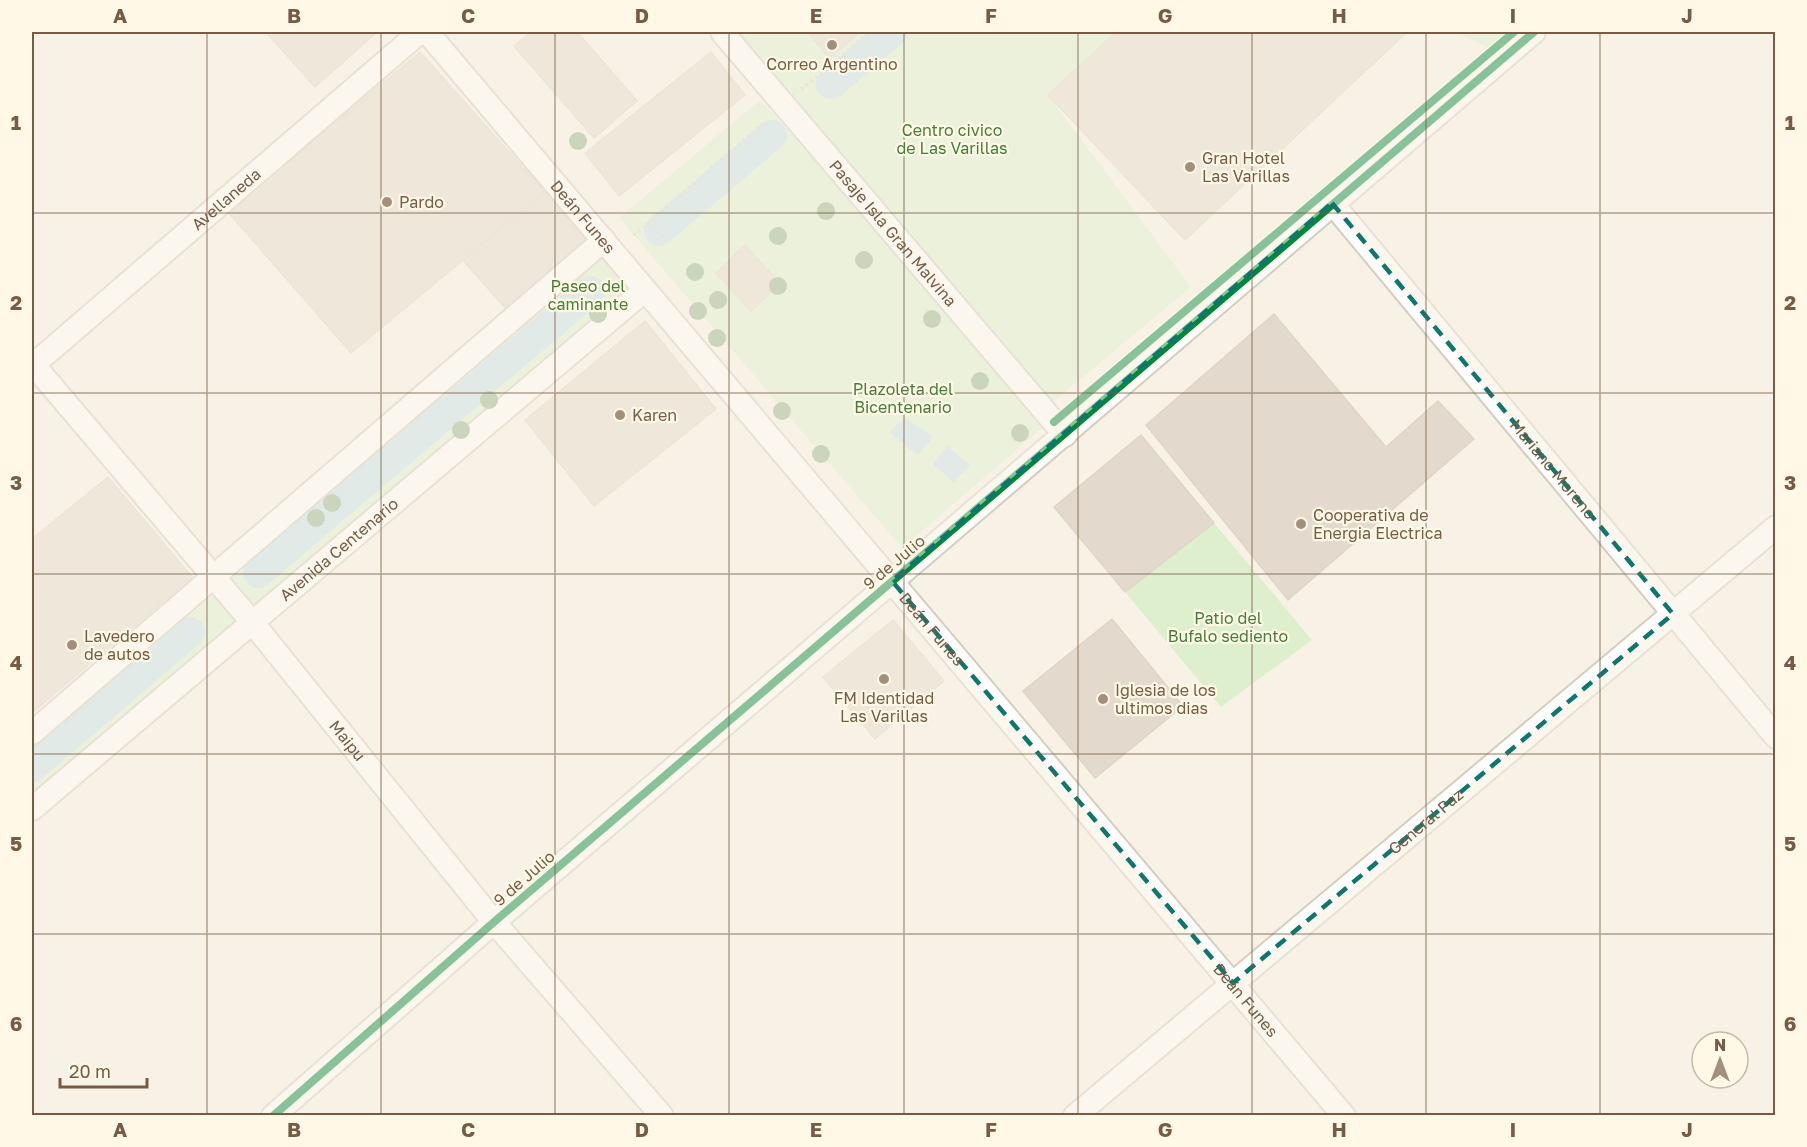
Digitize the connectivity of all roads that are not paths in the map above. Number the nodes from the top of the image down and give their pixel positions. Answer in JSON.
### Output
{"nodes":[{"id":1,"x":420,"y":32,"type":"edge"},
{"id":2,"x":427,"y":32,"type":"edge"},
{"id":3,"x":722,"y":32,"type":"edge"},
{"id":4,"x":1534,"y":32,"type":"edge"},
{"id":5,"x":1332,"y":203,"type":"junction"},
{"id":6,"x":604,"y":240,"type":"junction"},
{"id":7,"x":645,"y":290,"type":"junction"},
{"id":8,"x":32,"y":364,"type":"edge"},
{"id":9,"x":1065,"y":435,"type":"junction"},
{"id":10,"x":1776,"y":527,"type":"edge"},
{"id":11,"x":214,"y":577,"type":"junction"},
{"id":12,"x":892,"y":581,"type":"junction"},
{"id":13,"x":1673,"y":614,"type":"junction"},
{"id":14,"x":252,"y":622,"type":"junction"},
{"id":15,"x":32,"y":733,"type":"edge"},
{"id":16,"x":1776,"y":737,"type":"edge"},
{"id":17,"x":32,"y":808,"type":"edge"},
{"id":18,"x":494,"y":922,"type":"junction"},
{"id":19,"x":1233,"y":983,"type":"junction"},
{"id":20,"x":273,"y":1116,"type":"edge"},
{"id":21,"x":662,"y":1116,"type":"edge"},
{"id":22,"x":1075,"y":1116,"type":"edge"},
{"id":23,"x":1344,"y":1116,"type":"edge"}],
"edges":[{"from":1,"to":8,"type":"street","name":"Avellaneda"},
{"from":2,"to":6,"type":"street","name":"Deán Funes"},
{"from":3,"to":9,"type":"street","name":"Pasaje Isla Gran Malvina"},
{"from":4,"to":5,"type":"street","name":"9 de Julio"},
{"from":5,"to":9,"type":"street","name":"9 de Julio"},
{"from":5,"to":13,"type":"street","name":"Mariano Moreno"},
{"from":6,"to":7,"type":"street","name":"Deán Funes"},
{"from":6,"to":11,"type":"street"},
{"from":7,"to":12,"type":"street","name":"Deán Funes"},
{"from":7,"to":14,"type":"street","name":"Avenida Centenario"},
{"from":8,"to":11,"type":"street","name":"Maipu"},
{"from":9,"to":12,"type":"street","name":"9 de Julio"},
{"from":10,"to":13,"type":"street","name":"General Paz"},
{"from":11,"to":14,"type":"street","name":"Maipu"},
{"from":11,"to":15,"type":"street"},
{"from":12,"to":18,"type":"street","name":"9 de Julio"},
{"from":12,"to":19,"type":"street","name":"Deán Funes"},
{"from":13,"to":16,"type":"street","name":"Mariano Moreno"},
{"from":13,"to":19,"type":"street","name":"General Paz"},
{"from":14,"to":17,"type":"street","name":"Avenida Centenario"},
{"from":14,"to":18,"type":"street","name":"Maipu"},
{"from":18,"to":20,"type":"street","name":"9 de Julio"},
{"from":18,"to":21,"type":"street","name":"Maipu"},
{"from":19,"to":22,"type":"street","name":"General Paz"},
{"from":19,"to":23,"type":"street","name":"Deán Funes"}]}
